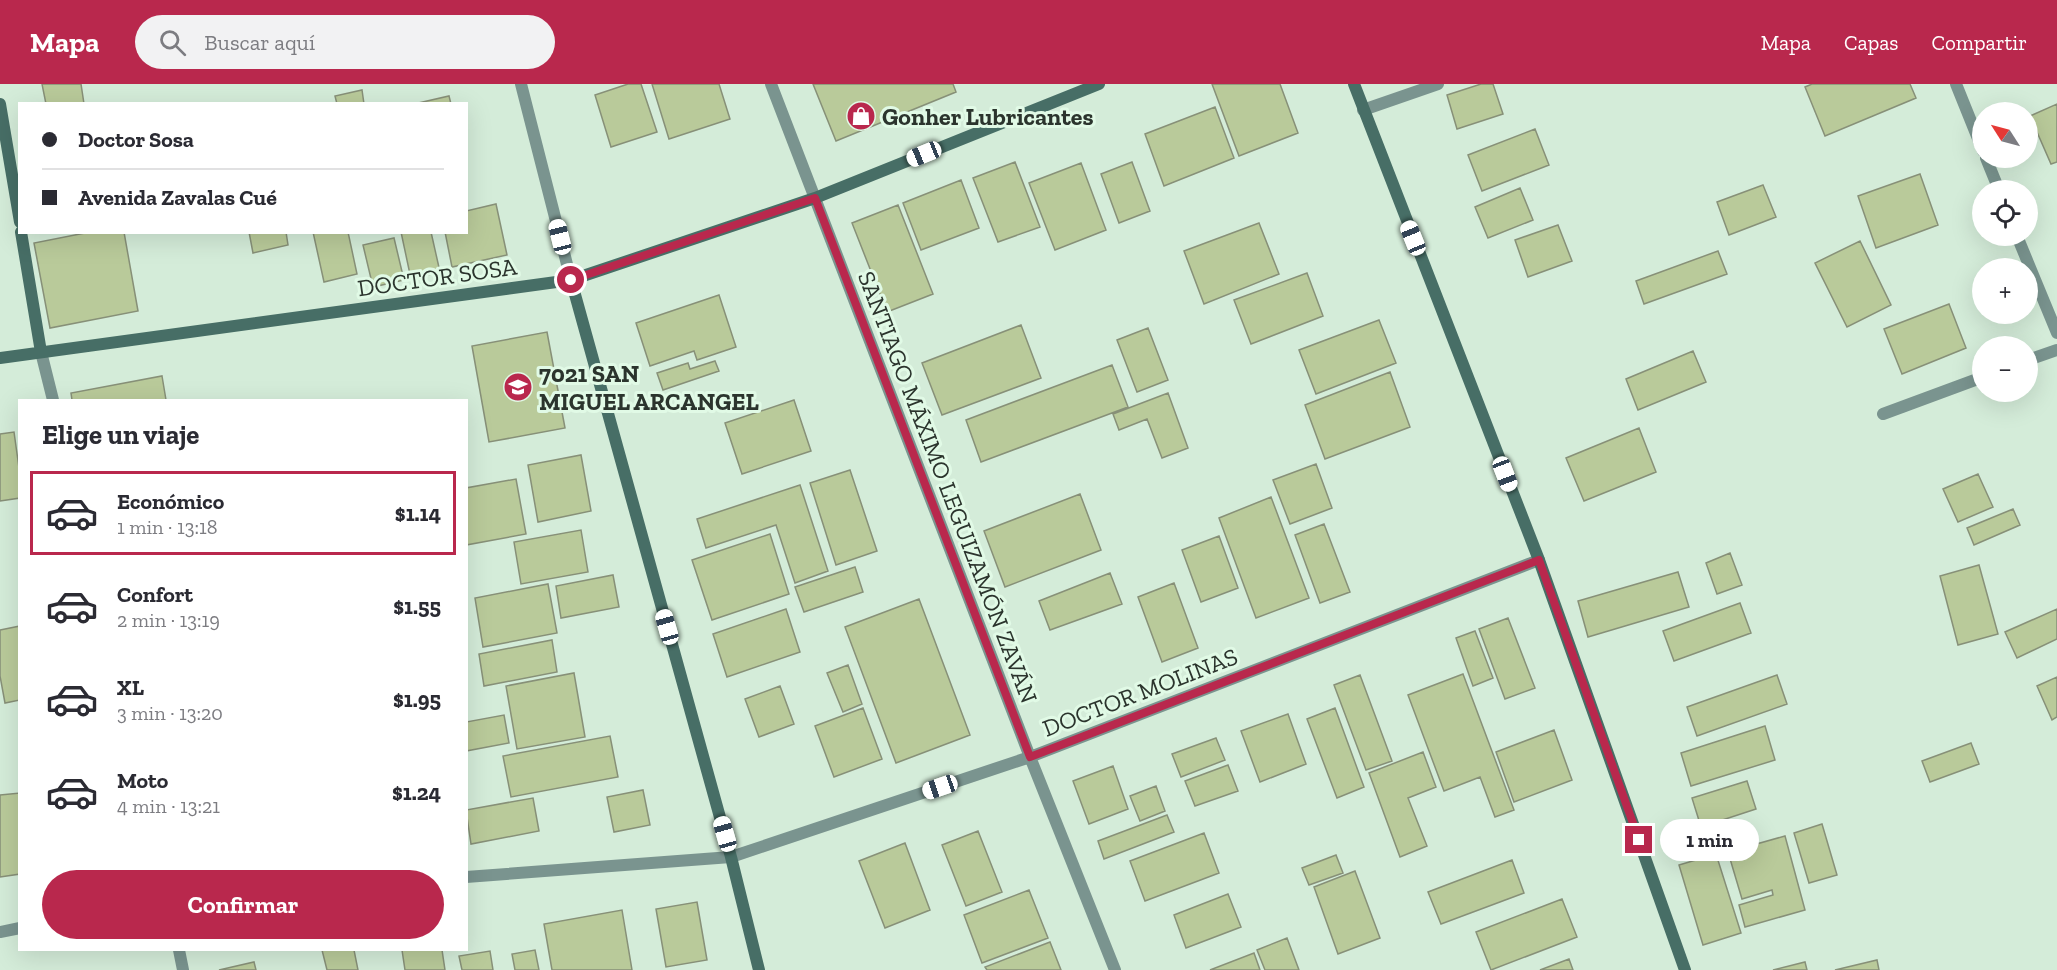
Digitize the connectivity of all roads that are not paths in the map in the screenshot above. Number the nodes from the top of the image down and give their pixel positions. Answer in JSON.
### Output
{"nodes":[{"id":1,"x":521,"y":84,"type":"edge"},
{"id":2,"x":771,"y":84,"type":"edge"},
{"id":3,"x":1099,"y":84,"type":"edge"},
{"id":4,"x":1354,"y":84,"type":"edge"},
{"id":5,"x":1438,"y":84,"type":"edge"},
{"id":6,"x":1956,"y":84,"type":"edge"},
{"id":7,"x":0,"y":105,"type":"edge"},
{"id":8,"x":1363,"y":110,"type":"junction"},
{"id":9,"x":1972,"y":124,"type":"edge"},
{"id":10,"x":815,"y":198,"type":"junction"},
{"id":11,"x":18,"y":210,"type":"edge"},
{"id":12,"x":21,"y":234,"type":"edge"},
{"id":13,"x":2022,"y":246,"type":"edge"},
{"id":14,"x":571,"y":280,"type":"junction"},
{"id":15,"x":2057,"y":333,"type":"edge"},
{"id":16,"x":2057,"y":350,"type":"edge"},
{"id":17,"x":41,"y":352,"type":"junction"},
{"id":18,"x":2038,"y":357,"type":"edge"},
{"id":19,"x":0,"y":358,"type":"edge"},
{"id":20,"x":1972,"y":381,"type":"edge"},
{"id":21,"x":52,"y":399,"type":"edge"},
{"id":22,"x":1882,"y":414,"type":"dead end"},
{"id":23,"x":1539,"y":560,"type":"junction"},
{"id":24,"x":1030,"y":757,"type":"junction"},
{"id":25,"x":731,"y":857,"type":"junction"},
{"id":26,"x":468,"y":877,"type":"edge"},
{"id":27,"x":18,"y":928,"type":"edge"},
{"id":28,"x":0,"y":932,"type":"edge"},
{"id":29,"x":179,"y":951,"type":"edge"},
{"id":30,"x":183,"y":970,"type":"edge"},
{"id":31,"x":759,"y":970,"type":"edge"},
{"id":32,"x":1116,"y":970,"type":"edge"},
{"id":33,"x":1685,"y":970,"type":"edge"}],
"edges":[{"from":1,"to":14,"type":"street"},
{"from":2,"to":10,"type":"street","name":"SANTIAGO MÁXIMO LEGUIZAMÓN ZAVÁN"},
{"from":3,"to":10,"type":"street","name":"DOCTOR SOSA"},
{"from":4,"to":8,"type":"street"},
{"from":5,"to":8,"type":"street"},
{"from":6,"to":9,"type":"street"},
{"from":7,"to":11,"type":"street"},
{"from":8,"to":23,"type":"street"},
{"from":10,"to":14,"type":"street","name":"DOCTOR SOSA"},
{"from":10,"to":24,"type":"street","name":"SANTIAGO MÁXIMO LEGUIZAMÓN ZAVÁN"},
{"from":12,"to":17,"type":"street"},
{"from":13,"to":15,"type":"street"},
{"from":14,"to":17,"type":"street","name":"DOCTOR SOSA"},
{"from":14,"to":25,"type":"street"},
{"from":16,"to":18,"type":"street"},
{"from":17,"to":19,"type":"street","name":"DOCTOR SOSA"},
{"from":17,"to":21,"type":"street"},
{"from":20,"to":22,"type":"street"},
{"from":23,"to":24,"type":"street","name":"DOCTOR MOLINAS"},
{"from":23,"to":33,"type":"street"},
{"from":24,"to":25,"type":"street","name":"DOCTOR MOLINAS"},
{"from":24,"to":32,"type":"street","name":"SANTIAGO MÁXIMO LEGUIZAMÓN ZAVÁN"},
{"from":25,"to":26,"type":"street","name":"DOCTOR MOLINAS"},
{"from":25,"to":31,"type":"street"},
{"from":27,"to":28,"type":"street"},
{"from":29,"to":30,"type":"street"}]}
